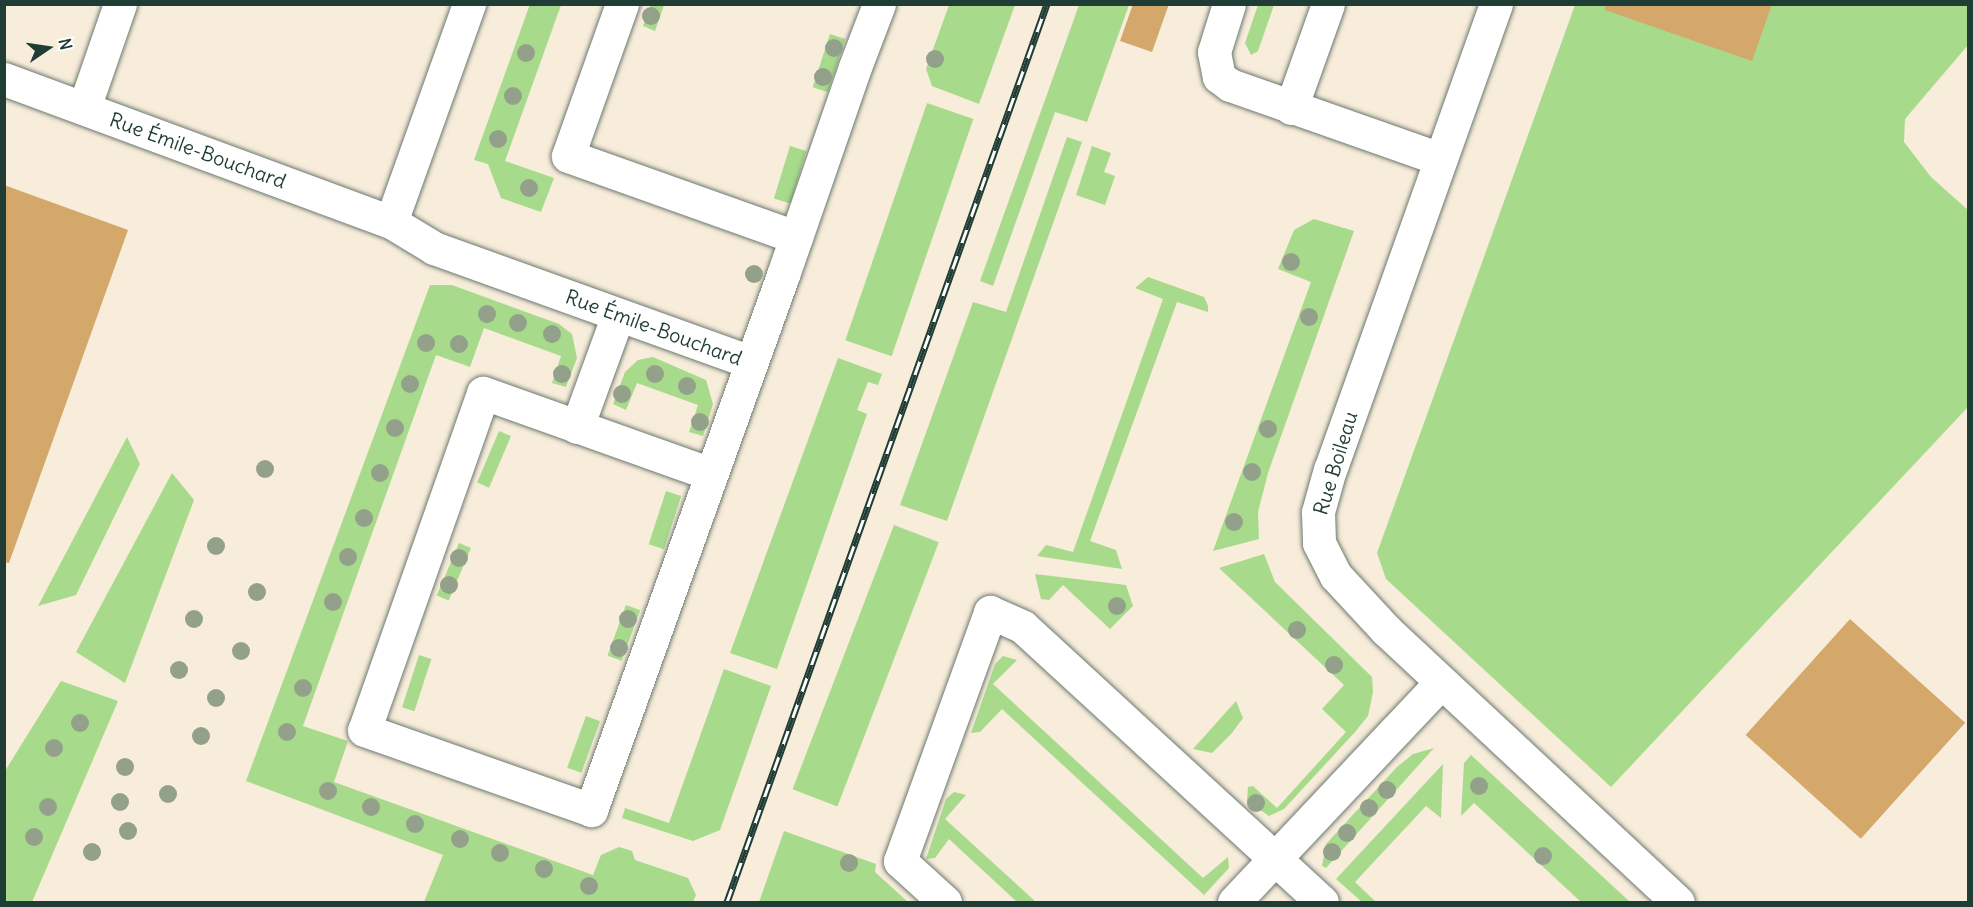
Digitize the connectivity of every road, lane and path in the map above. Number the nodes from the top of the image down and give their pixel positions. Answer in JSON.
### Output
{"nodes":[{"id":1,"x":120,"y":4,"type":"edge"},
{"id":2,"x":469,"y":4,"type":"edge"},
{"id":3,"x":622,"y":4,"type":"edge"},
{"id":4,"x":879,"y":4,"type":"edge"},
{"id":5,"x":1229,"y":4,"type":"edge"},
{"id":6,"x":1328,"y":4,"type":"edge"},
{"id":7,"x":1496,"y":4,"type":"edge"},
{"id":8,"x":4,"y":80,"type":"edge"},
{"id":9,"x":84,"y":108,"type":"junction"},
{"id":10,"x":1291,"y":108,"type":"junction"},
{"id":11,"x":1440,"y":159,"type":"junction"},
{"id":12,"x":391,"y":222,"type":"junction"},
{"id":13,"x":796,"y":237,"type":"junction"},
{"id":14,"x":618,"y":315,"type":"junction"},
{"id":15,"x":752,"y":362,"type":"junction"},
{"id":16,"x":577,"y":427,"type":"junction"},
{"id":17,"x":711,"y":474,"type":"junction"},
{"id":18,"x":1441,"y":682,"type":"junction"},
{"id":19,"x":1274,"y":858,"type":"junction"},
{"id":20,"x":945,"y":903,"type":"edge"},
{"id":21,"x":1234,"y":903,"type":"edge"},
{"id":22,"x":1322,"y":903,"type":"edge"},
{"id":23,"x":1678,"y":903,"type":"edge"}],
"edges":[{"from":1,"to":9,"type":"street"},
{"from":2,"to":12,"type":"street"},
{"from":3,"to":13,"type":"street"},
{"from":4,"to":13,"type":"street"},
{"from":5,"to":10,"type":"street"},
{"from":6,"to":10,"type":"street"},
{"from":7,"to":11,"type":"street","name":"Rue Boileau"},
{"from":8,"to":9,"type":"street","name":"Rue Émile-Bouchard"},
{"from":9,"to":12,"type":"street","name":"Rue Émile-Bouchard"},
{"from":10,"to":11,"type":"street"},
{"from":11,"to":18,"type":"street","name":"Rue Boileau"},
{"from":12,"to":14,"type":"street","name":"Rue Émile-Bouchard"},
{"from":13,"to":15,"type":"street"},
{"from":14,"to":15,"type":"street","name":"Rue Émile-Bouchard"},
{"from":14,"to":16,"type":"street"},
{"from":15,"to":17,"type":"street"},
{"from":16,"to":17,"type":"street"},
{"from":16,"to":17,"type":"street"},
{"from":18,"to":19,"type":"street"},
{"from":18,"to":23,"type":"street","name":"Rue Boileau"},
{"from":19,"to":20,"type":"street"},
{"from":19,"to":21,"type":"street"},
{"from":19,"to":22,"type":"street"}]}
